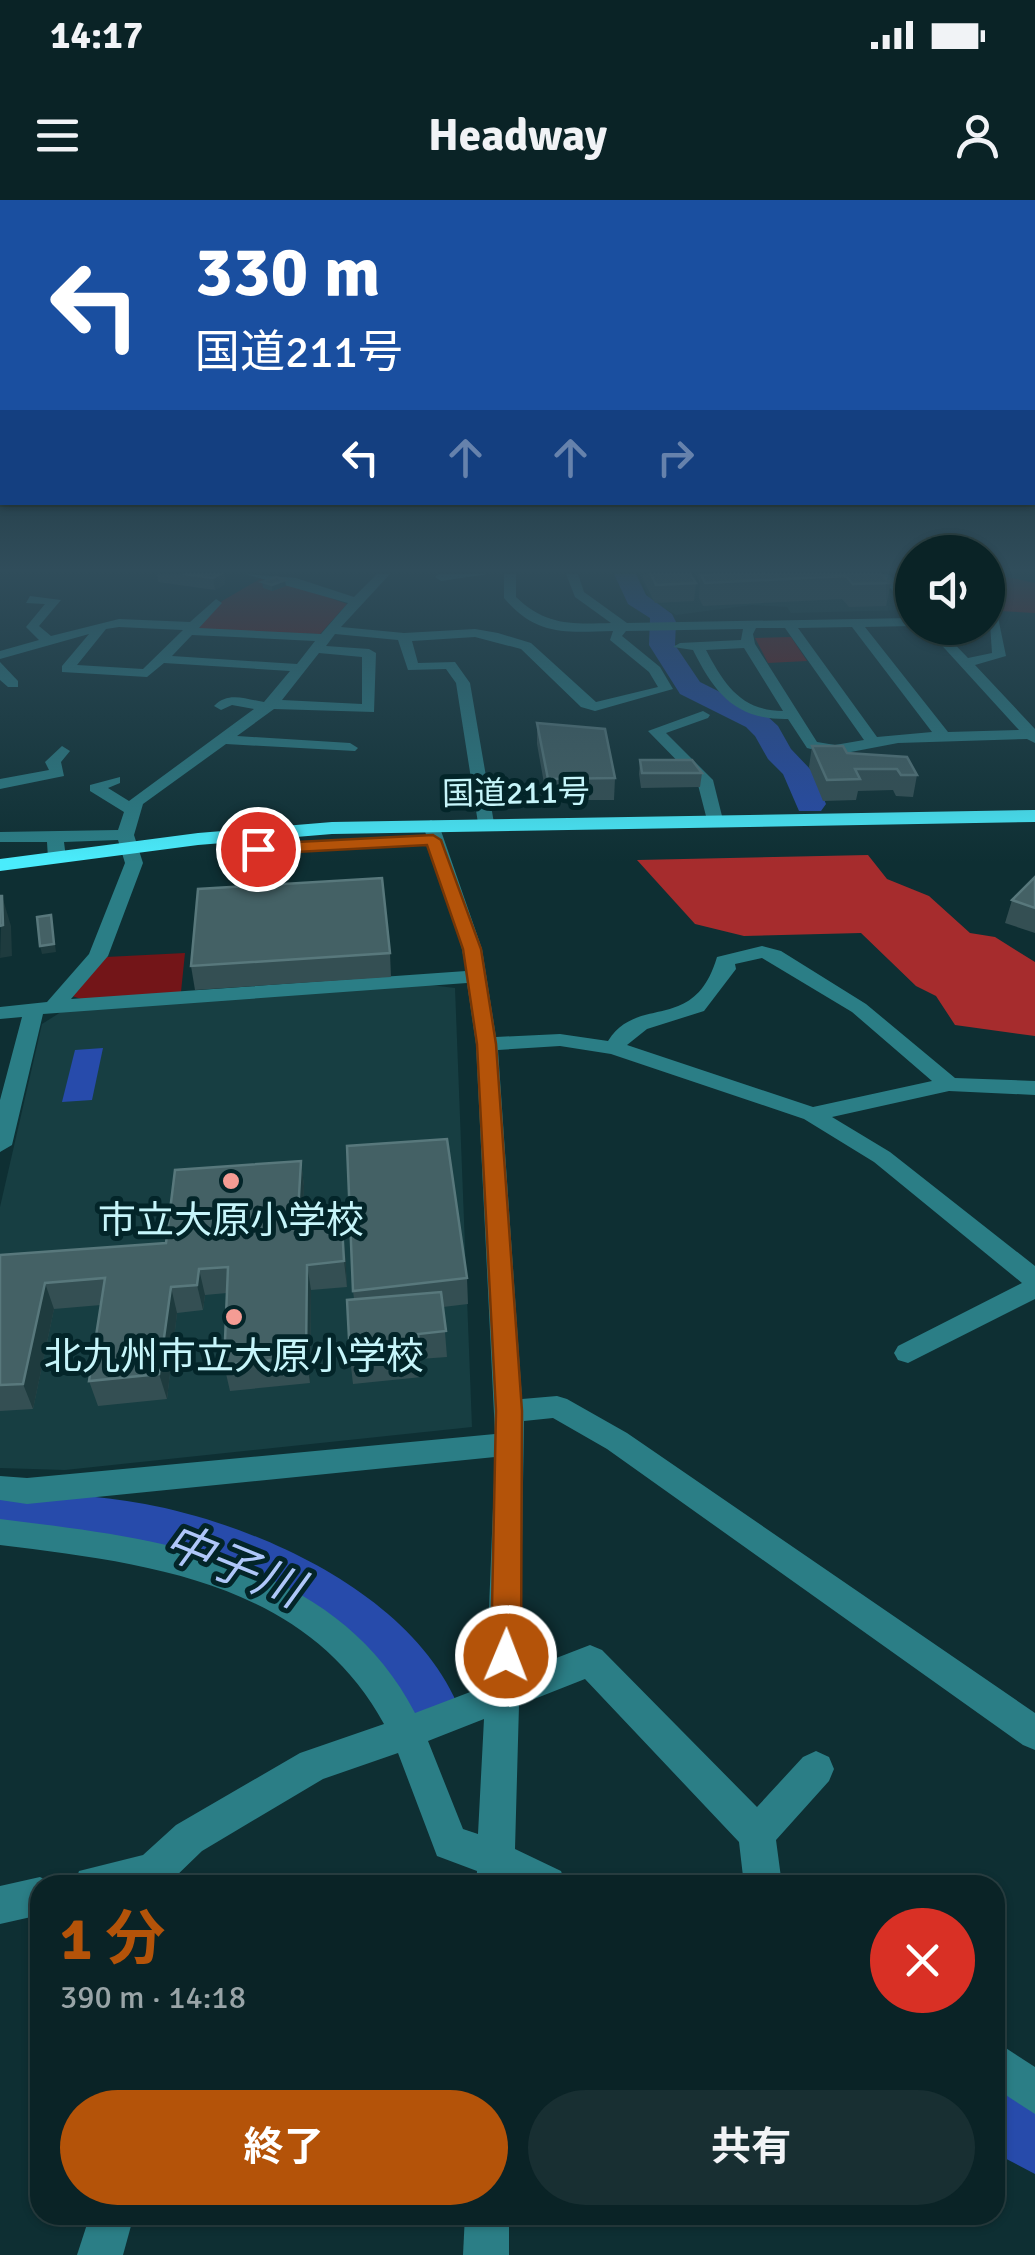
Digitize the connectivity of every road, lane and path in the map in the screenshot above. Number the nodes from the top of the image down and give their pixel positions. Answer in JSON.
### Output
{"nodes":[{"id":1,"x":1,"y":670,"type":"edge"},
{"id":2,"x":85,"y":670,"type":"edge"},
{"id":3,"x":150,"y":670,"type":"edge"},
{"id":4,"x":298,"y":670,"type":"edge"},
{"id":5,"x":369,"y":670,"type":"edge"},
{"id":6,"x":454,"y":670,"type":"edge"},
{"id":7,"x":551,"y":670,"type":"edge"},
{"id":8,"x":655,"y":670,"type":"edge"},
{"id":9,"x":710,"y":670,"type":"edge"},
{"id":10,"x":766,"y":670,"type":"edge"},
{"id":11,"x":822,"y":670,"type":"edge"},
{"id":12,"x":892,"y":670,"type":"edge"},
{"id":13,"x":971,"y":670,"type":"edge"},
{"id":14,"x":989,"y":670,"type":"edge"},
{"id":15,"x":13,"y":684,"type":"dead end"},
{"id":16,"x":228,"y":700,"type":"dead end"},
{"id":17,"x":268,"y":705,"type":"junction"},
{"id":18,"x":1034,"y":713,"type":"edge"},
{"id":19,"x":703,"y":715,"type":"dead end"},
{"id":20,"x":796,"y":715,"type":"junction"},
{"id":21,"x":943,"y":736,"type":"junction"},
{"id":22,"x":1033,"y":736,"type":"edge"},
{"id":23,"x":222,"y":739,"type":"junction"},
{"id":24,"x":874,"y":742,"type":"junction"},
{"id":25,"x":350,"y":748,"type":"dead end"},
{"id":26,"x":62,"y":751,"type":"dead end"},
{"id":27,"x":114,"y":780,"type":"dead end"},
{"id":28,"x":0,"y":784,"type":"edge"},
{"id":29,"x":131,"y":809,"type":"junction"},
{"id":30,"x":1035,"y":816,"type":"edge"},
{"id":31,"x":715,"y":820,"type":"junction"},
{"id":32,"x":486,"y":823,"type":"junction"},
{"id":33,"x":1035,"y":829,"type":"edge"},
{"id":34,"x":432,"y":832,"type":"junction"},
{"id":35,"x":0,"y":836,"type":"edge"},
{"id":36,"x":56,"y":847,"type":"junction"},
{"id":37,"x":129,"y":848,"type":"junction"},
{"id":38,"x":0,"y":865,"type":"edge"},
{"id":39,"x":0,"y":880,"type":"edge"},
{"id":40,"x":475,"y":976,"type":"junction"},
{"id":41,"x":44,"y":1008,"type":"junction"},
{"id":42,"x":0,"y":1013,"type":"edge"},
{"id":43,"x":487,"y":1044,"type":"junction"},
{"id":44,"x":615,"y":1048,"type":"junction"},
{"id":45,"x":949,"y":1084,"type":"junction"},
{"id":46,"x":1035,"y":1088,"type":"edge"},
{"id":47,"x":812,"y":1114,"type":"junction"},
{"id":48,"x":0,"y":1145,"type":"edge"},
{"id":49,"x":1035,"y":1280,"type":"edge"},
{"id":50,"x":1035,"y":1288,"type":"edge"},
{"id":51,"x":908,"y":1353,"type":"dead end"},
{"id":52,"x":509,"y":1411,"type":"junction"},
{"id":53,"x":510,"y":1444,"type":"junction"},
{"id":54,"x":18,"y":1491,"type":"edge"},
{"id":55,"x":4,"y":1533,"type":"edge"},
{"id":56,"x":505,"y":1695,"type":"junction"},
{"id":57,"x":406,"y":1733,"type":"junction"},
{"id":58,"x":1035,"y":1733,"type":"edge"},
{"id":59,"x":816,"y":1770,"type":"dead end"},
{"id":60,"x":757,"y":1834,"type":"junction"},
{"id":61,"x":496,"y":1872,"type":"edge"},
{"id":62,"x":156,"y":1875,"type":"edge"},
{"id":63,"x":762,"y":1875,"type":"edge"},
{"id":64,"x":30,"y":1898,"type":"edge"},
{"id":65,"x":0,"y":1905,"type":"edge"},
{"id":66,"x":1005,"y":2070,"type":"edge"},
{"id":67,"x":1035,"y":2093,"type":"edge"},
{"id":68,"x":109,"y":2225,"type":"edge"},
{"id":69,"x":487,"y":2225,"type":"edge"},
{"id":70,"x":100,"y":2255,"type":"edge"},
{"id":71,"x":486,"y":2255,"type":"edge"}],
"edges":[{"from":1,"to":15,"type":"street"},
{"from":2,"to":3,"type":"street"},
{"from":4,"to":17,"type":"street"},
{"from":5,"to":17,"type":"street"},
{"from":6,"to":32,"type":"street"},
{"from":7,"to":8,"type":"street"},
{"from":9,"to":20,"type":"street"},
{"from":10,"to":20,"type":"street"},
{"from":11,"to":24,"type":"street"},
{"from":12,"to":21,"type":"street"},
{"from":13,"to":22,"type":"street"},
{"from":14,"to":18,"type":"street"},
{"from":16,"to":17,"type":"street"},
{"from":17,"to":23,"type":"street"},
{"from":19,"to":31,"type":"street"},
{"from":20,"to":24,"type":"street"},
{"from":21,"to":22,"type":"street"},
{"from":21,"to":24,"type":"street"},
{"from":23,"to":25,"type":"street"},
{"from":23,"to":29,"type":"street"},
{"from":26,"to":28,"type":"street"},
{"from":27,"to":29,"type":"street"},
{"from":29,"to":37,"type":"street"},
{"from":30,"to":31,"type":"highway","name":"国道211号"},
{"from":31,"to":32,"type":"highway","name":"国道211号"},
{"from":32,"to":34,"type":"highway","name":"国道211号"},
{"from":33,"to":34,"type":"highway","name":"国道211号"},
{"from":34,"to":37,"type":"highway","name":"国道211号"},
{"from":34,"to":40,"type":"street"},
{"from":35,"to":36,"type":"street"},
{"from":36,"to":37,"type":"highway","name":"国道211号"},
{"from":36,"to":38,"type":"highway","name":"国道211号"},
{"from":37,"to":39,"type":"highway","name":"国道211号"},
{"from":37,"to":41,"type":"street"},
{"from":40,"to":41,"type":"street"},
{"from":40,"to":43,"type":"street"},
{"from":41,"to":42,"type":"street"},
{"from":41,"to":48,"type":"street"},
{"from":43,"to":44,"type":"street"},
{"from":43,"to":52,"type":"street"},
{"from":44,"to":45,"type":"street"},
{"from":44,"to":47,"type":"street"},
{"from":45,"to":46,"type":"street"},
{"from":45,"to":47,"type":"street"},
{"from":47,"to":49,"type":"street"},
{"from":50,"to":51,"type":"street"},
{"from":52,"to":53,"type":"street"},
{"from":52,"to":58,"type":"street"},
{"from":53,"to":54,"type":"street"},
{"from":53,"to":56,"type":"street"},
{"from":54,"to":55,"type":"street"},
{"from":55,"to":57,"type":"street"},
{"from":56,"to":57,"type":"street"},
{"from":56,"to":60,"type":"street"},
{"from":56,"to":61,"type":"street"},
{"from":57,"to":61,"type":"street"},
{"from":57,"to":62,"type":"street"},
{"from":59,"to":60,"type":"street"},
{"from":60,"to":63,"type":"street"},
{"from":64,"to":65,"type":"street"},
{"from":66,"to":67,"type":"street"},
{"from":68,"to":70,"type":"street"},
{"from":69,"to":71,"type":"street"}]}
